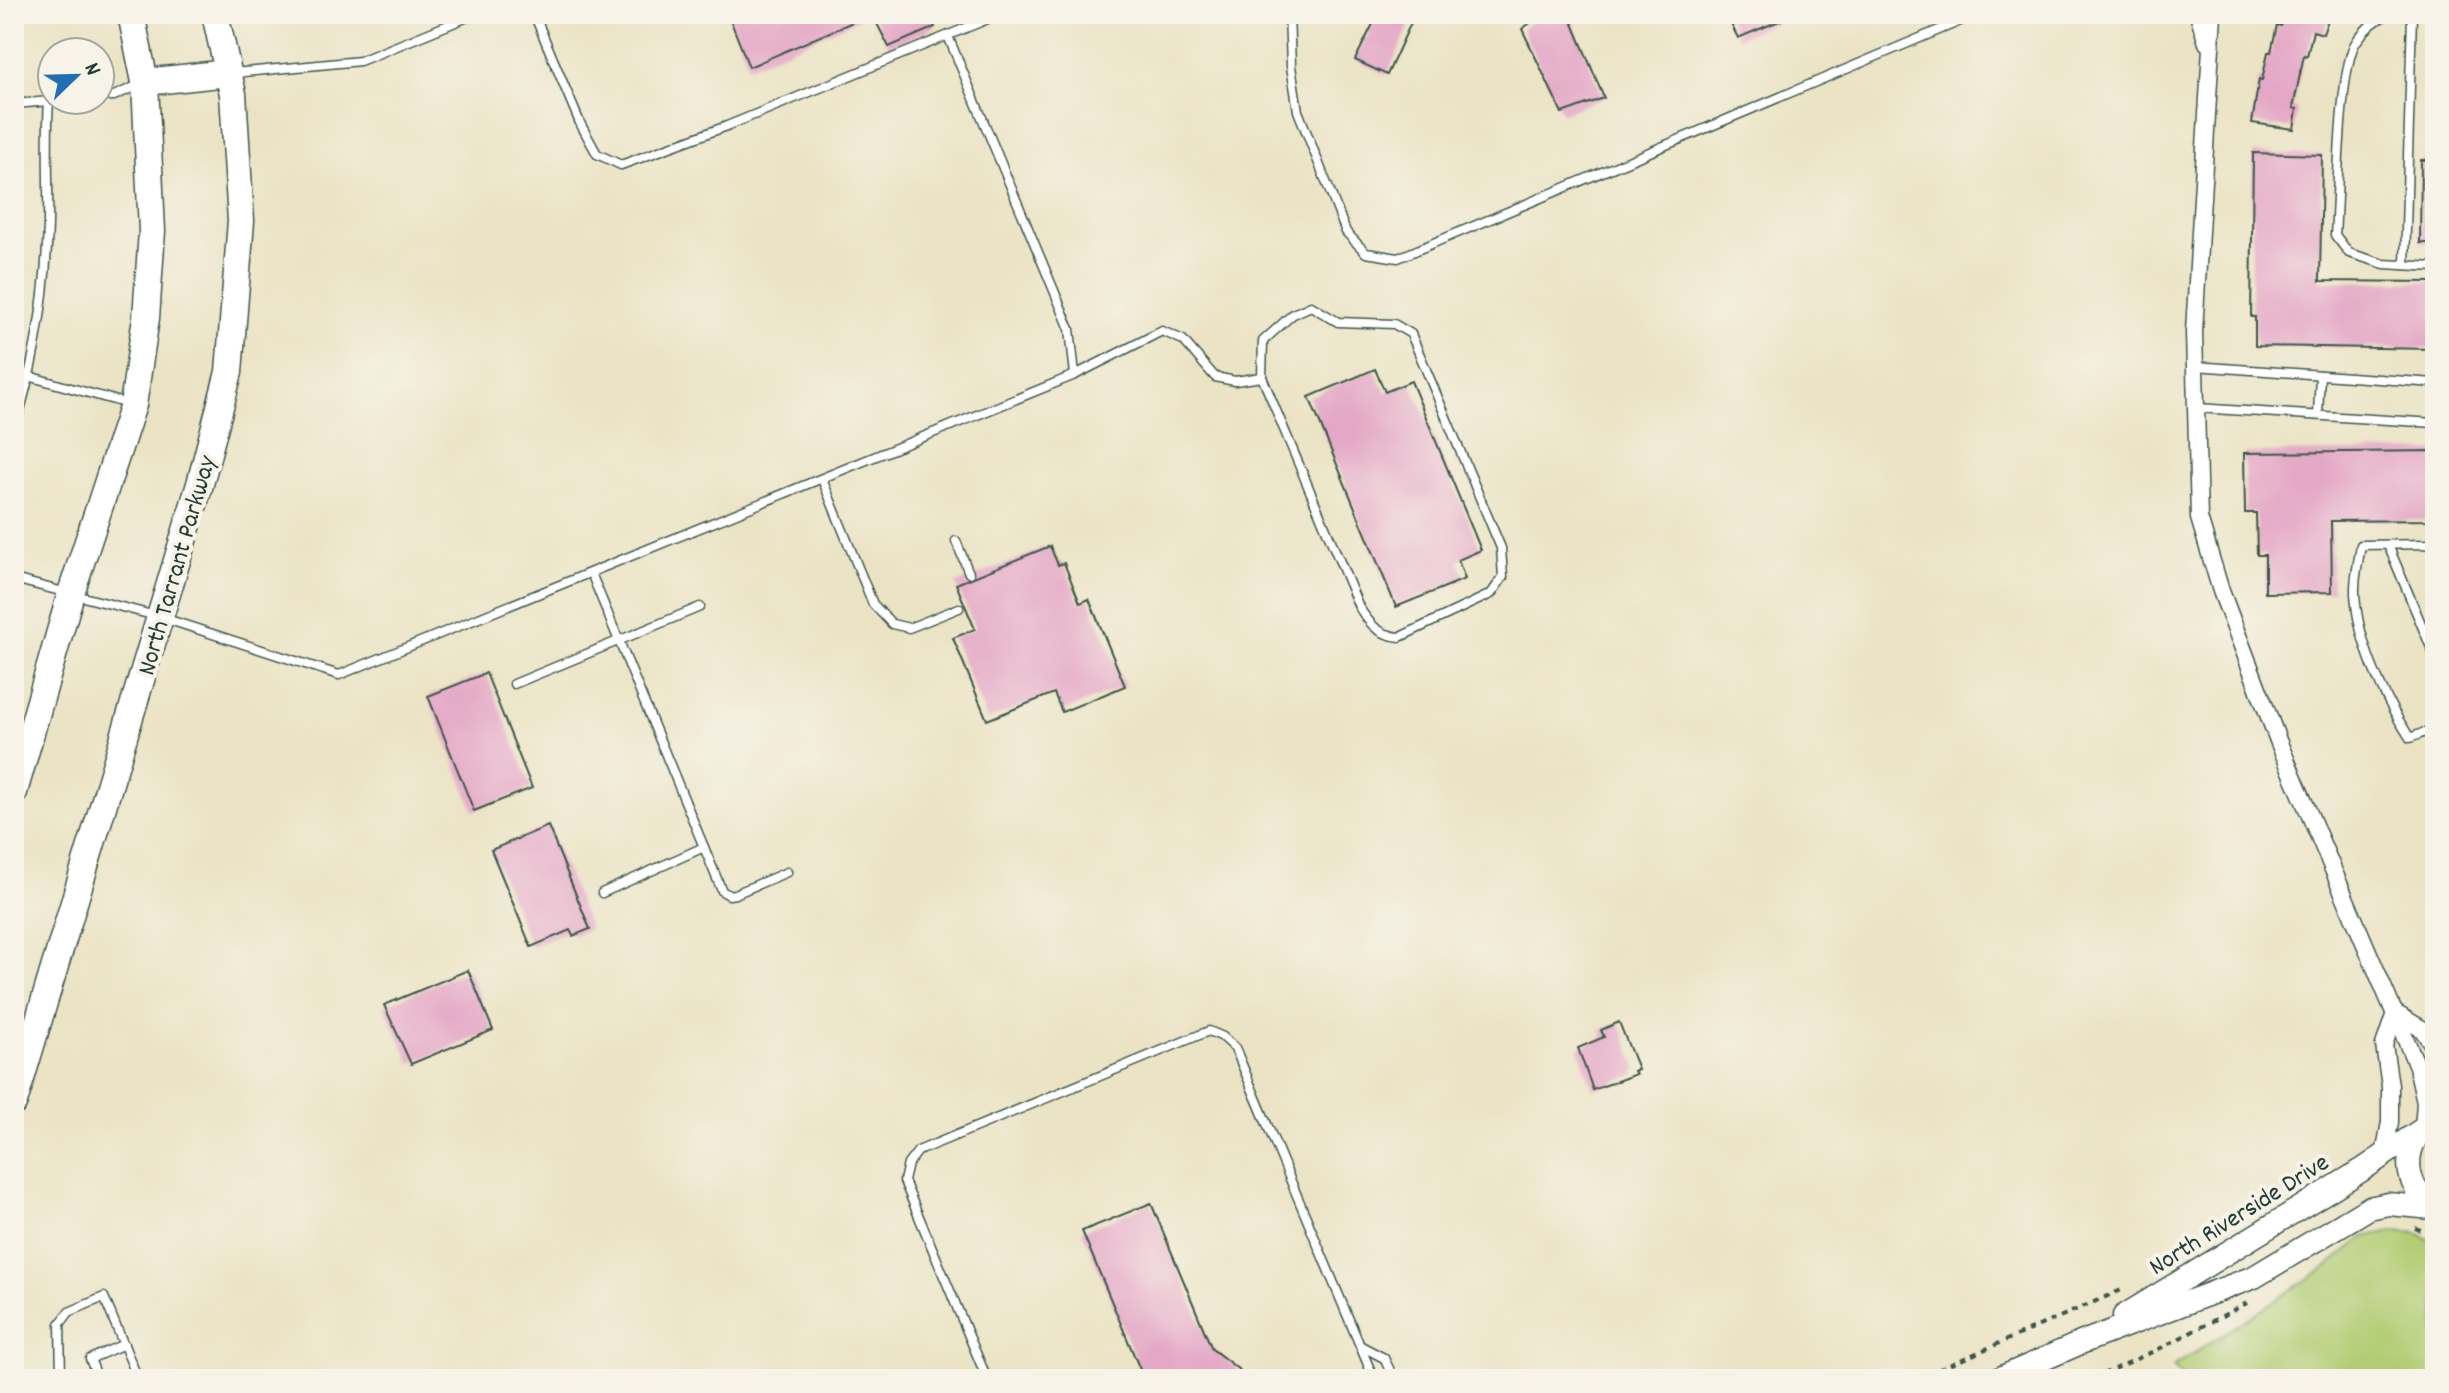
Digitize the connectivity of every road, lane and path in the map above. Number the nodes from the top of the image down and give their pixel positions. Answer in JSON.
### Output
{"nodes":[{"id":1,"x":131,"y":14,"type":"edge"},
{"id":2,"x":215,"y":14,"type":"edge"},
{"id":3,"x":475,"y":14,"type":"edge"},
{"id":4,"x":534,"y":14,"type":"edge"},
{"id":5,"x":1000,"y":14,"type":"edge"},
{"id":6,"x":1289,"y":14,"type":"edge"},
{"id":7,"x":1977,"y":14,"type":"edge"},
{"id":8,"x":2198,"y":14,"type":"edge"},
{"id":9,"x":2213,"y":14,"type":"edge"},
{"id":10,"x":2389,"y":14,"type":"edge"},
{"id":11,"x":2412,"y":14,"type":"edge"},
{"id":12,"x":948,"y":36,"type":"junction"},
{"id":13,"x":2210,"y":54,"type":"junction"},
{"id":14,"x":228,"y":73,"type":"junction"},
{"id":15,"x":145,"y":82,"type":"junction"},
{"id":16,"x":116,"y":95,"type":"edge"},
{"id":17,"x":36,"y":102,"type":"edge"},
{"id":18,"x":14,"y":104,"type":"edge"},
{"id":19,"x":48,"y":116,"type":"edge"},
{"id":20,"x":2405,"y":265,"type":"junction"},
{"id":21,"x":2435,"y":267,"type":"edge"},
{"id":22,"x":2195,"y":366,"type":"junction"},
{"id":23,"x":14,"y":372,"type":"edge"},
{"id":24,"x":1075,"y":375,"type":"junction"},
{"id":25,"x":2320,"y":375,"type":"junction"},
{"id":26,"x":31,"y":376,"type":"junction"},
{"id":27,"x":1262,"y":377,"type":"junction"},
{"id":28,"x":2435,"y":383,"type":"edge"},
{"id":29,"x":133,"y":405,"type":"junction"},
{"id":30,"x":2196,"y":408,"type":"junction"},
{"id":31,"x":2318,"y":415,"type":"junction"},
{"id":32,"x":2435,"y":423,"type":"edge"},
{"id":33,"x":14,"y":430,"type":"edge"},
{"id":34,"x":822,"y":479,"type":"junction"},
{"id":35,"x":956,"y":541,"type":"dead end"},
{"id":36,"x":2435,"y":544,"type":"edge"},
{"id":37,"x":2388,"y":545,"type":"junction"},
{"id":38,"x":591,"y":573,"type":"junction"},
{"id":39,"x":969,"y":573,"type":"dead end"},
{"id":40,"x":14,"y":579,"type":"edge"},
{"id":41,"x":71,"y":593,"type":"junction"},
{"id":42,"x":700,"y":607,"type":"dead end"},
{"id":43,"x":959,"y":608,"type":"dead end"},
{"id":44,"x":160,"y":617,"type":"junction"},
{"id":45,"x":618,"y":641,"type":"junction"},
{"id":46,"x":2435,"y":657,"type":"edge"},
{"id":47,"x":514,"y":684,"type":"dead end"},
{"id":48,"x":2435,"y":728,"type":"edge"},
{"id":49,"x":14,"y":792,"type":"edge"},
{"id":50,"x":704,"y":847,"type":"junction"},
{"id":51,"x":787,"y":872,"type":"dead end"},
{"id":52,"x":602,"y":893,"type":"dead end"},
{"id":53,"x":2395,"y":1013,"type":"junction"},
{"id":54,"x":2435,"y":1048,"type":"edge"},
{"id":55,"x":14,"y":1102,"type":"edge"},
{"id":56,"x":2426,"y":1126,"type":"edge"},
{"id":57,"x":2384,"y":1155,"type":"junction"},
{"id":58,"x":2434,"y":1208,"type":"edge"},
{"id":59,"x":2412,"y":1228,"type":"dead end"},
{"id":60,"x":2435,"y":1235,"type":"edge"},
{"id":61,"x":2132,"y":1286,"type":"dead end"},
{"id":62,"x":2253,"y":1299,"type":"dead end"},
{"id":63,"x":2083,"y":1342,"type":"junction"},
{"id":64,"x":124,"y":1344,"type":"junction"},
{"id":65,"x":1360,"y":1345,"type":"junction"},
{"id":66,"x":2040,"y":1371,"type":"edge"},
{"id":67,"x":61,"y":1379,"type":"edge"},
{"id":68,"x":98,"y":1379,"type":"edge"},
{"id":69,"x":138,"y":1379,"type":"edge"},
{"id":70,"x":987,"y":1379,"type":"edge"},
{"id":71,"x":1374,"y":1379,"type":"edge"},
{"id":72,"x":1394,"y":1379,"type":"edge"},
{"id":73,"x":1917,"y":1379,"type":"edge"},
{"id":74,"x":1998,"y":1379,"type":"edge"},
{"id":75,"x":2092,"y":1379,"type":"edge"}],
"edges":[{"from":1,"to":15,"type":"main road"},
{"from":2,"to":14,"type":"main road","name":"North Tarrant Parkway"},
{"from":3,"to":14,"type":"lane"},
{"from":4,"to":12,"type":"lane"},
{"from":5,"to":12,"type":"lane"},
{"from":6,"to":7,"type":"lane"},
{"from":8,"to":13,"type":"street"},
{"from":9,"to":13,"type":"street"},
{"from":10,"to":20,"type":"lane"},
{"from":11,"to":20,"type":"lane"},
{"from":12,"to":24,"type":"lane"},
{"from":13,"to":22,"type":"street"},
{"from":14,"to":15,"type":"main road"},
{"from":14,"to":44,"type":"main road","name":"North Tarrant Parkway"},
{"from":15,"to":16,"type":"lane"},
{"from":15,"to":29,"type":"main road"},
{"from":17,"to":18,"type":"lane"},
{"from":19,"to":26,"type":"lane"},
{"from":20,"to":21,"type":"lane"},
{"from":22,"to":25,"type":"lane"},
{"from":22,"to":30,"type":"street"},
{"from":23,"to":26,"type":"lane"},
{"from":24,"to":27,"type":"lane"},
{"from":24,"to":34,"type":"lane"},
{"from":25,"to":28,"type":"lane"},
{"from":25,"to":31,"type":"lane"},
{"from":26,"to":29,"type":"lane"},
{"from":26,"to":33,"type":"lane"},
{"from":27,"to":27,"type":"lane"},
{"from":29,"to":41,"type":"main road"},
{"from":30,"to":31,"type":"lane"},
{"from":30,"to":53,"type":"street"},
{"from":31,"to":32,"type":"lane"},
{"from":34,"to":38,"type":"lane"},
{"from":34,"to":43,"type":"lane"},
{"from":35,"to":39,"type":"lane"},
{"from":36,"to":37,"type":"lane"},
{"from":37,"to":46,"type":"lane"},
{"from":37,"to":48,"type":"lane"},
{"from":38,"to":44,"type":"lane"},
{"from":38,"to":45,"type":"lane"},
{"from":40,"to":41,"type":"lane"},
{"from":41,"to":44,"type":"lane"},
{"from":41,"to":49,"type":"main road"},
{"from":42,"to":45,"type":"lane"},
{"from":44,"to":55,"type":"main road","name":"North Tarrant Parkway"},
{"from":45,"to":47,"type":"lane"},
{"from":45,"to":50,"type":"lane"},
{"from":50,"to":51,"type":"lane"},
{"from":50,"to":52,"type":"lane"},
{"from":53,"to":54,"type":"street"},
{"from":53,"to":56,"type":"street"},
{"from":53,"to":57,"type":"street"},
{"from":56,"to":57,"type":"main road","name":"North Riverside Drive"},
{"from":56,"to":58,"type":"main road"},
{"from":57,"to":63,"type":"main road","name":"North Riverside Drive"},
{"from":58,"to":63,"type":"main road","name":"North Riverside Drive"},
{"from":59,"to":60,"type":"path"},
{"from":61,"to":73,"type":"path"},
{"from":62,"to":75,"type":"path"},
{"from":63,"to":66,"type":"main road","name":"North Riverside Drive"},
{"from":64,"to":67,"type":"lane"},
{"from":64,"to":68,"type":"lane"},
{"from":64,"to":69,"type":"lane"},
{"from":65,"to":70,"type":"lane"},
{"from":65,"to":71,"type":"lane"},
{"from":65,"to":72,"type":"lane"},
{"from":66,"to":74,"type":"main road","name":"North Riverside Drive"}]}
